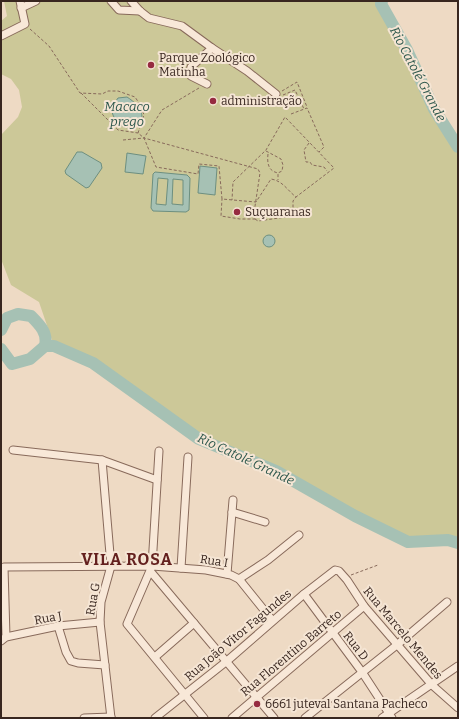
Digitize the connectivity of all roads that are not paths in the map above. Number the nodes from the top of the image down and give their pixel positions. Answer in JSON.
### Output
{"nodes":[{"id":1,"x":36,"y":1,"type":"edge"},
{"id":2,"x":111,"y":1,"type":"edge"},
{"id":3,"x":131,"y":1,"type":"edge"},
{"id":4,"x":20,"y":4,"type":"edge"},
{"id":5,"x":140,"y":11,"type":"junction"},
{"id":6,"x":1,"y":36,"type":"edge"},
{"id":7,"x":212,"y":48,"type":"junction"},
{"id":8,"x":207,"y":84,"type":"road end"},
{"id":9,"x":279,"y":94,"type":"road end"},
{"id":10,"x":13,"y":450,"type":"dead end"},
{"id":11,"x":159,"y":451,"type":"dead end"},
{"id":12,"x":188,"y":457,"type":"dead end"},
{"id":13,"x":102,"y":460,"type":"junction"},
{"id":14,"x":157,"y":480,"type":"junction"},
{"id":15,"x":232,"y":500,"type":"dead end"},
{"id":16,"x":232,"y":512,"type":"junction"},
{"id":17,"x":265,"y":522,"type":"dead end"},
{"id":18,"x":299,"y":535,"type":"dead end"},
{"id":19,"x":111,"y":566,"type":"junction"},
{"id":20,"x":181,"y":568,"type":"junction"},
{"id":21,"x":152,"y":569,"type":"junction"},
{"id":22,"x":335,"y":570,"type":"joint"},
{"id":23,"x":227,"y":574,"type":"junction"},
{"id":24,"x":239,"y":579,"type":"junction"},
{"id":25,"x":304,"y":594,"type":"junction"},
{"id":26,"x":448,"y":602,"type":"dead end"},
{"id":27,"x":364,"y":606,"type":"junction"},
{"id":28,"x":272,"y":620,"type":"junction"},
{"id":29,"x":100,"y":622,"type":"junction"},
{"id":30,"x":194,"y":623,"type":"junction"},
{"id":31,"x":58,"y":626,"type":"junction"},
{"id":32,"x":332,"y":633,"type":"junction"},
{"id":33,"x":4,"y":639,"type":"edge"},
{"id":34,"x":398,"y":644,"type":"junction"},
{"id":35,"x":155,"y":657,"type":"junction"},
{"id":36,"x":227,"y":661,"type":"junction"},
{"id":37,"x":105,"y":665,"type":"junction"},
{"id":38,"x":458,"y":666,"type":"edge"},
{"id":39,"x":362,"y":672,"type":"junction"},
{"id":40,"x":432,"y":685,"type":"junction"},
{"id":41,"x":185,"y":695,"type":"junction"},
{"id":42,"x":256,"y":697,"type":"junction"},
{"id":43,"x":458,"y":708,"type":"edge"},
{"id":44,"x":391,"y":715,"type":"edge"},
{"id":45,"x":111,"y":717,"type":"edge"},
{"id":46,"x":84,"y":718,"type":"edge"},
{"id":47,"x":155,"y":718,"type":"edge"},
{"id":48,"x":204,"y":718,"type":"edge"},
{"id":49,"x":232,"y":718,"type":"edge"},
{"id":50,"x":274,"y":718,"type":"edge"},
{"id":51,"x":305,"y":718,"type":"edge"},
{"id":52,"x":382,"y":718,"type":"edge"}],
"edges":[{"from":1,"to":4,"type":"street"},
{"from":2,"to":5,"type":"street"},
{"from":3,"to":5,"type":"street"},
{"from":4,"to":6,"type":"street"},
{"from":5,"to":7,"type":"street"},
{"from":7,"to":8,"type":"street"},
{"from":7,"to":9,"type":"street"},
{"from":10,"to":13,"type":"street"},
{"from":11,"to":14,"type":"street"},
{"from":12,"to":20,"type":"street"},
{"from":13,"to":14,"type":"street"},
{"from":13,"to":19,"type":"street","name":"Rua G"},
{"from":14,"to":21,"type":"street"},
{"from":15,"to":16,"type":"street"},
{"from":16,"to":17,"type":"street"},
{"from":16,"to":23,"type":"street"},
{"from":18,"to":24,"type":"street","name":"Rua I"},
{"from":19,"to":21,"type":"street","name":"Rua I"},
{"from":19,"to":29,"type":"street","name":"Rua G"},
{"from":19,"to":33,"type":"street","name":"Rua I"},
{"from":20,"to":21,"type":"street","name":"Rua I"},
{"from":20,"to":23,"type":"street","name":"Rua I"},
{"from":21,"to":30,"type":"street"},
{"from":21,"to":35,"type":"street"},
{"from":22,"to":25,"type":"street","name":"Rua João Vitor Fagundes"},
{"from":22,"to":27,"type":"street","name":"Rua Marcelo Mendes"},
{"from":23,"to":24,"type":"street","name":"Rua I"},
{"from":24,"to":28,"type":"street"},
{"from":25,"to":28,"type":"street","name":"Rua João Vitor Fagundes"},
{"from":25,"to":32,"type":"street","name":"Rua D"},
{"from":26,"to":34,"type":"street"},
{"from":27,"to":32,"type":"street","name":"Rua Florentino Barreto"},
{"from":27,"to":34,"type":"street","name":"Rua Marcelo Mendes"},
{"from":28,"to":36,"type":"street","name":"Rua João Vitor Fagundes"},
{"from":29,"to":31,"type":"street","name":"Rua J"},
{"from":29,"to":37,"type":"street","name":"Rua G"},
{"from":30,"to":35,"type":"street"},
{"from":30,"to":36,"type":"street"},
{"from":31,"to":33,"type":"street","name":"Rua J"},
{"from":31,"to":37,"type":"street"},
{"from":32,"to":39,"type":"street","name":"Rua D"},
{"from":32,"to":42,"type":"street","name":"Rua Florentino Barreto"},
{"from":34,"to":39,"type":"street"},
{"from":34,"to":40,"type":"street","name":"Rua Marcelo Mendes"},
{"from":35,"to":41,"type":"street"},
{"from":36,"to":41,"type":"street","name":"Rua João Vitor Fagundes"},
{"from":36,"to":42,"type":"street"},
{"from":37,"to":45,"type":"street","name":"Rua G"},
{"from":38,"to":40,"type":"street"},
{"from":39,"to":44,"type":"street","name":"Rua D"},
{"from":39,"to":51,"type":"street"},
{"from":40,"to":43,"type":"street","name":"Rua Marcelo Mendes"},
{"from":40,"to":44,"type":"street"},
{"from":41,"to":47,"type":"street","name":"Rua João Vitor Fagundes"},
{"from":41,"to":48,"type":"street"},
{"from":42,"to":49,"type":"street","name":"Rua Florentino Barreto"},
{"from":42,"to":50,"type":"street"},
{"from":44,"to":52,"type":"street"},
{"from":45,"to":46,"type":"street"}]}
